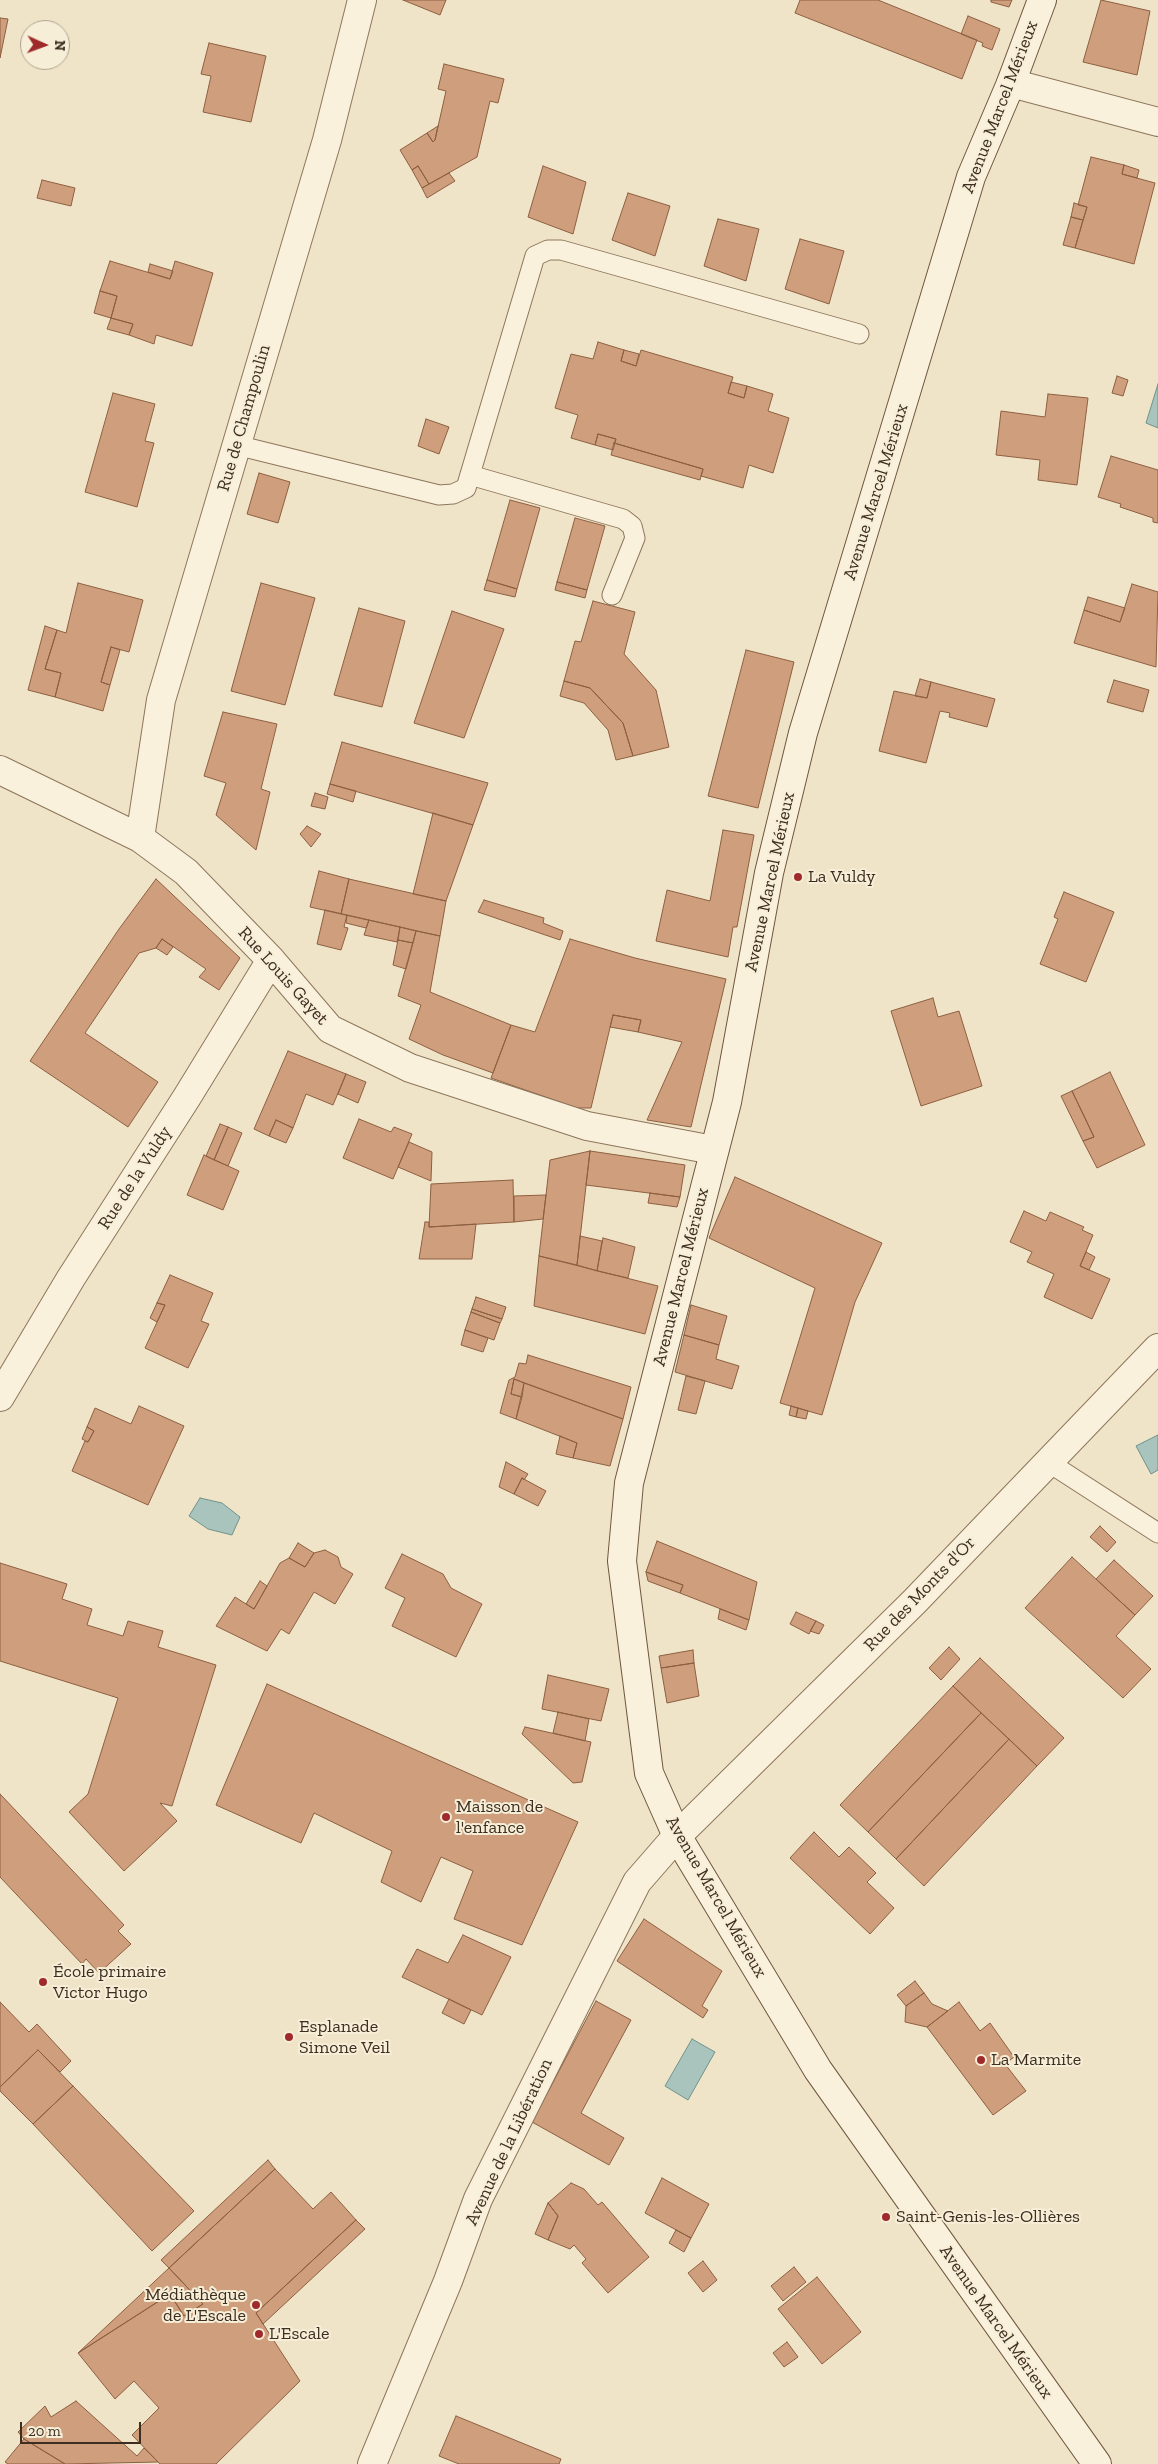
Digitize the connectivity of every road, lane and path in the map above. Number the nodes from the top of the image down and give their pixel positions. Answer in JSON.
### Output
{"nodes":[{"id":1,"x":362,"y":0,"type":"edge"},
{"id":2,"x":1042,"y":0,"type":"edge"},
{"id":3,"x":1011,"y":83,"type":"junction"},
{"id":4,"x":1158,"y":122,"type":"edge"},
{"id":5,"x":859,"y":334,"type":"dead end"},
{"id":6,"x":236,"y":445,"type":"junction"},
{"id":7,"x":470,"y":475,"type":"junction"},
{"id":8,"x":612,"y":595,"type":"dead end"},
{"id":9,"x":0,"y":770,"type":"edge"},
{"id":10,"x":140,"y":838,"type":"junction"},
{"id":11,"x":270,"y":960,"type":"junction"},
{"id":12,"x":713,"y":1150,"type":"junction"},
{"id":13,"x":1158,"y":1348,"type":"edge"},
{"id":14,"x":0,"y":1397,"type":"edge"},
{"id":15,"x":1048,"y":1462,"type":"junction"},
{"id":16,"x":1158,"y":1533,"type":"edge"},
{"id":17,"x":677,"y":1836,"type":"junction"},
{"id":18,"x":372,"y":2464,"type":"edge"},
{"id":19,"x":1097,"y":2464,"type":"edge"}],
"edges":[{"from":1,"to":6,"type":"street","name":"Rue de Champoulin"},
{"from":2,"to":3,"type":"street","name":"Avenue Marcel Mérieux"},
{"from":3,"to":4,"type":"street"},
{"from":3,"to":12,"type":"street","name":"Avenue Marcel Mérieux"},
{"from":5,"to":7,"type":"lane"},
{"from":6,"to":7,"type":"lane"},
{"from":6,"to":10,"type":"street","name":"Rue de Champoulin"},
{"from":7,"to":8,"type":"lane"},
{"from":9,"to":10,"type":"street","name":"Rue Louis Gayet"},
{"from":10,"to":11,"type":"street","name":"Rue Louis Gayet"},
{"from":11,"to":12,"type":"street","name":"Rue Louis Gayet"},
{"from":11,"to":14,"type":"street","name":"Rue de la Vuldy"},
{"from":12,"to":17,"type":"street","name":"Avenue Marcel Mérieux"},
{"from":13,"to":15,"type":"street","name":"Rue des Monts d'Or"},
{"from":15,"to":16,"type":"lane"},
{"from":15,"to":17,"type":"street","name":"Rue des Monts d'Or"},
{"from":17,"to":18,"type":"street","name":"Avenue de la Libération"},
{"from":17,"to":19,"type":"street","name":"Avenue Marcel Mérieux"}]}
